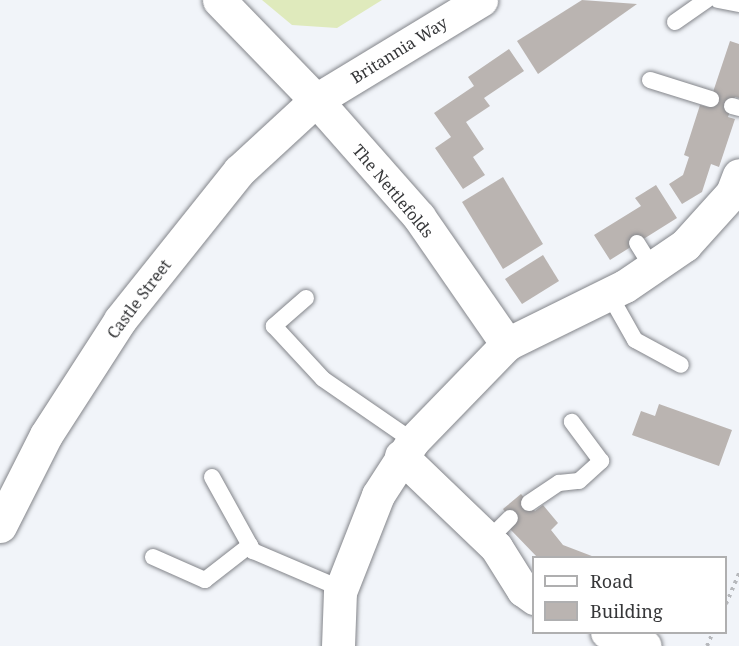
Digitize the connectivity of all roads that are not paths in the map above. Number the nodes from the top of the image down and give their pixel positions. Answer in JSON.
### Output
{"nodes":[{"id":1,"x":219,"y":0,"type":"edge"},
{"id":2,"x":481,"y":0,"type":"edge"},
{"id":3,"x":707,"y":0,"type":"edge"},
{"id":4,"x":718,"y":0,"type":"edge"},
{"id":5,"x":739,"y":4,"type":"edge"},
{"id":6,"x":675,"y":22,"type":"dead end"},
{"id":7,"x":650,"y":81,"type":"dead end"},
{"id":8,"x":711,"y":99,"type":"dead end"},
{"id":9,"x":316,"y":100,"type":"junction"},
{"id":10,"x":739,"y":175,"type":"edge"},
{"id":11,"x":609,"y":294,"type":"junction"},
{"id":12,"x":306,"y":298,"type":"dead end"},
{"id":13,"x":507,"y":344,"type":"junction"},
{"id":14,"x":681,"y":365,"type":"dead end"},
{"id":15,"x":572,"y":422,"type":"dead end"},
{"id":16,"x":407,"y":448,"type":"junction"},
{"id":17,"x":212,"y":477,"type":"dead end"},
{"id":18,"x":529,"y":503,"type":"dead end"},
{"id":19,"x":0,"y":526,"type":"edge"},
{"id":20,"x":250,"y":545,"type":"junction"},
{"id":21,"x":153,"y":557,"type":"dead end"},
{"id":22,"x":342,"y":590,"type":"junction"},
{"id":23,"x":532,"y":597,"type":"edge"},
{"id":24,"x":610,"y":634,"type":"edge"},
{"id":25,"x":338,"y":646,"type":"edge"},
{"id":26,"x":645,"y":646,"type":"edge"}],
"edges":[{"from":1,"to":9,"type":"street","name":"The Nettlefolds"},
{"from":2,"to":9,"type":"street","name":"Britannia Way"},
{"from":3,"to":6,"type":"lane"},
{"from":4,"to":5,"type":"lane"},
{"from":7,"to":8,"type":"lane"},
{"from":9,"to":13,"type":"street","name":"The Nettlefolds"},
{"from":9,"to":19,"type":"street","name":"Castle Street"},
{"from":10,"to":11,"type":"street"},
{"from":11,"to":13,"type":"street"},
{"from":11,"to":14,"type":"lane"},
{"from":12,"to":16,"type":"lane"},
{"from":13,"to":16,"type":"street"},
{"from":15,"to":18,"type":"lane"},
{"from":16,"to":22,"type":"street"},
{"from":16,"to":23,"type":"street"},
{"from":17,"to":20,"type":"lane"},
{"from":20,"to":21,"type":"lane"},
{"from":20,"to":22,"type":"lane"},
{"from":22,"to":25,"type":"street"},
{"from":24,"to":26,"type":"street"}]}
